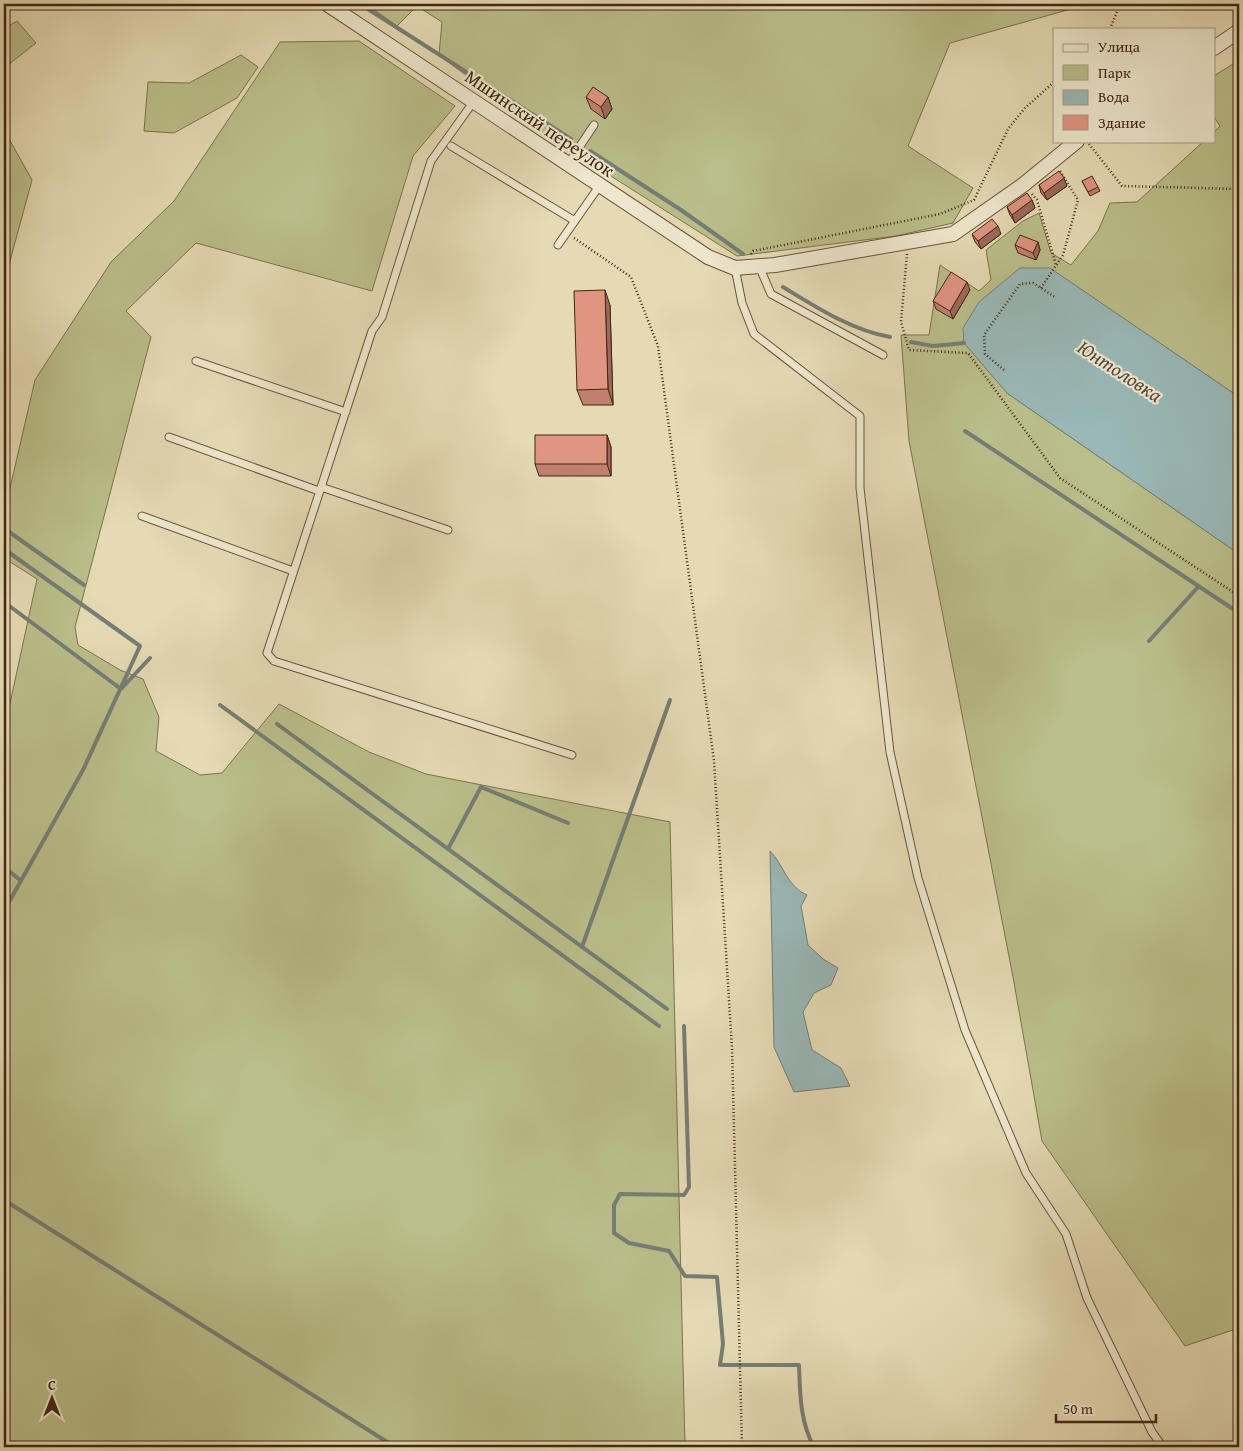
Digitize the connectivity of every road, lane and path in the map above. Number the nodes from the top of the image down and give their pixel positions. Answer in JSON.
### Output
{"nodes":[{"id":1,"x":327,"y":4,"type":"edge"},
{"id":2,"x":1120,"y":4,"type":"edge"},
{"id":3,"x":1110,"y":28,"type":"edge"},
{"id":4,"x":1239,"y":31,"type":"edge"},
{"id":5,"x":1216,"y":47,"type":"edge"},
{"id":6,"x":1053,"y":83,"type":"edge"},
{"id":7,"x":474,"y":102,"type":"junction"},
{"id":8,"x":594,"y":125,"type":"dead end"},
{"id":9,"x":1076,"y":142,"type":"edge"},
{"id":10,"x":1088,"y":142,"type":"edge"},
{"id":11,"x":450,"y":146,"type":"dead end"},
{"id":12,"x":568,"y":164,"type":"junction"},
{"id":13,"x":1057,"y":167,"type":"dead end"},
{"id":14,"x":600,"y":185,"type":"junction"},
{"id":15,"x":1028,"y":188,"type":"dead end"},
{"id":16,"x":1239,"y":189,"type":"edge"},
{"id":17,"x":575,"y":221,"type":"junction"},
{"id":18,"x":567,"y":233,"type":"junction"},
{"id":19,"x":558,"y":245,"type":"dead end"},
{"id":20,"x":908,"y":250,"type":"dead end"},
{"id":21,"x":1056,"y":265,"type":"junction"},
{"id":22,"x":747,"y":267,"type":"junction"},
{"id":23,"x":1041,"y":288,"type":"junction"},
{"id":24,"x":1055,"y":297,"type":"dead end"},
{"id":25,"x":884,"y":355,"type":"dead end"},
{"id":26,"x":196,"y":361,"type":"dead end"},
{"id":27,"x":1004,"y":370,"type":"dead end"},
{"id":28,"x":346,"y":412,"type":"junction"},
{"id":29,"x":169,"y":437,"type":"dead end"},
{"id":30,"x":320,"y":489,"type":"junction"},
{"id":31,"x":142,"y":516,"type":"dead end"},
{"id":32,"x":448,"y":530,"type":"dead end"},
{"id":33,"x":293,"y":571,"type":"junction"},
{"id":34,"x":1239,"y":596,"type":"edge"},
{"id":35,"x":572,"y":755,"type":"dead end"},
{"id":36,"x":742,"y":1447,"type":"edge"},
{"id":37,"x":1163,"y":1447,"type":"edge"}],
"edges":[{"from":1,"to":7,"type":"street","name":"Мшинский переулок"},
{"from":2,"to":3,"type":"path"},
{"from":4,"to":5,"type":"street"},
{"from":6,"to":22,"type":"path"},
{"from":7,"to":12,"type":"street","name":"Мшинский переулок"},
{"from":7,"to":28,"type":"lane"},
{"from":8,"to":12,"type":"lane"},
{"from":9,"to":22,"type":"street"},
{"from":10,"to":16,"type":"path"},
{"from":11,"to":17,"type":"lane"},
{"from":12,"to":14,"type":"street","name":"Мшинский переулок"},
{"from":13,"to":21,"type":"path"},
{"from":14,"to":17,"type":"lane"},
{"from":14,"to":22,"type":"street","name":"Мшинский переулок"},
{"from":15,"to":21,"type":"path"},
{"from":17,"to":18,"type":"lane"},
{"from":18,"to":19,"type":"lane"},
{"from":18,"to":36,"type":"path"},
{"from":20,"to":34,"type":"path"},
{"from":21,"to":23,"type":"path"},
{"from":22,"to":25,"type":"lane"},
{"from":22,"to":37,"type":"lane"},
{"from":23,"to":24,"type":"path"},
{"from":23,"to":27,"type":"path"},
{"from":26,"to":28,"type":"lane"},
{"from":28,"to":30,"type":"lane"},
{"from":29,"to":30,"type":"lane"},
{"from":30,"to":32,"type":"lane"},
{"from":30,"to":33,"type":"lane"},
{"from":31,"to":33,"type":"lane"},
{"from":33,"to":35,"type":"lane"}]}
